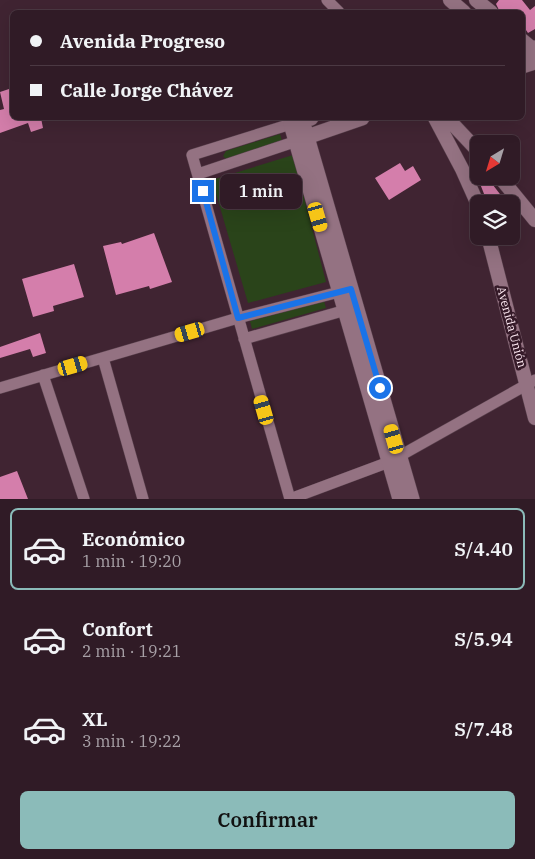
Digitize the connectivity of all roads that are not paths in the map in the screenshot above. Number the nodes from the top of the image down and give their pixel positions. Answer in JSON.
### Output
{"nodes":[{"id":1,"x":327,"y":0,"type":"edge"},
{"id":2,"x":450,"y":0,"type":"edge"},
{"id":3,"x":476,"y":0,"type":"edge"},
{"id":4,"x":337,"y":10,"type":"edge"},
{"id":5,"x":462,"y":10,"type":"edge"},
{"id":6,"x":488,"y":10,"type":"edge"},
{"id":7,"x":302,"y":120,"type":"edge"},
{"id":8,"x":356,"y":120,"type":"edge"},
{"id":9,"x":436,"y":120,"type":"edge"},
{"id":10,"x":449,"y":120,"type":"edge"},
{"id":11,"x":302,"y":139,"type":"junction"},
{"id":12,"x":470,"y":142,"type":"edge"},
{"id":13,"x":198,"y":174,"type":"junction"},
{"id":14,"x":506,"y":185,"type":"edge"},
{"id":15,"x":474,"y":195,"type":"edge"},
{"id":16,"x":535,"y":220,"type":"edge"},
{"id":17,"x":491,"y":245,"type":"edge"},
{"id":18,"x":346,"y":290,"type":"junction"},
{"id":19,"x":351,"y":308,"type":"junction"},
{"id":20,"x":238,"y":318,"type":"junction"},
{"id":21,"x":244,"y":339,"type":"junction"},
{"id":22,"x":103,"y":358,"type":"junction"},
{"id":23,"x":44,"y":375,"type":"junction"},
{"id":24,"x":531,"y":383,"type":"edge"},
{"id":25,"x":0,"y":388,"type":"edge"},
{"id":26,"x":535,"y":418,"type":"edge"},
{"id":27,"x":394,"y":459,"type":"junction"},
{"id":28,"x":84,"y":499,"type":"edge"},
{"id":29,"x":143,"y":499,"type":"edge"},
{"id":30,"x":290,"y":499,"type":"edge"},
{"id":31,"x":400,"y":499,"type":"edge"},
{"id":32,"x":412,"y":499,"type":"edge"}],
"edges":[{"from":1,"to":4,"type":"street"},
{"from":2,"to":5,"type":"street"},
{"from":3,"to":6,"type":"street"},
{"from":7,"to":11,"type":"main road"},
{"from":7,"to":13,"type":"street"},
{"from":8,"to":11,"type":"main road"},
{"from":9,"to":15,"type":"street"},
{"from":10,"to":12,"type":"street"},
{"from":11,"to":13,"type":"street"},
{"from":11,"to":18,"type":"main road"},
{"from":13,"to":20,"type":"street"},
{"from":14,"to":16,"type":"street"},
{"from":17,"to":24,"type":"street","name":"Avenida Unión"},
{"from":18,"to":19,"type":"main road"},
{"from":18,"to":20,"type":"street"},
{"from":19,"to":21,"type":"street"},
{"from":19,"to":27,"type":"main road"},
{"from":20,"to":21,"type":"street"},
{"from":20,"to":22,"type":"street"},
{"from":21,"to":30,"type":"street"},
{"from":22,"to":23,"type":"street"},
{"from":22,"to":29,"type":"street"},
{"from":23,"to":25,"type":"street"},
{"from":23,"to":28,"type":"street"},
{"from":24,"to":26,"type":"street","name":"Avenida Unión"},
{"from":24,"to":27,"type":"street"},
{"from":27,"to":30,"type":"street"},
{"from":27,"to":31,"type":"main road"},
{"from":27,"to":32,"type":"main road"}]}
